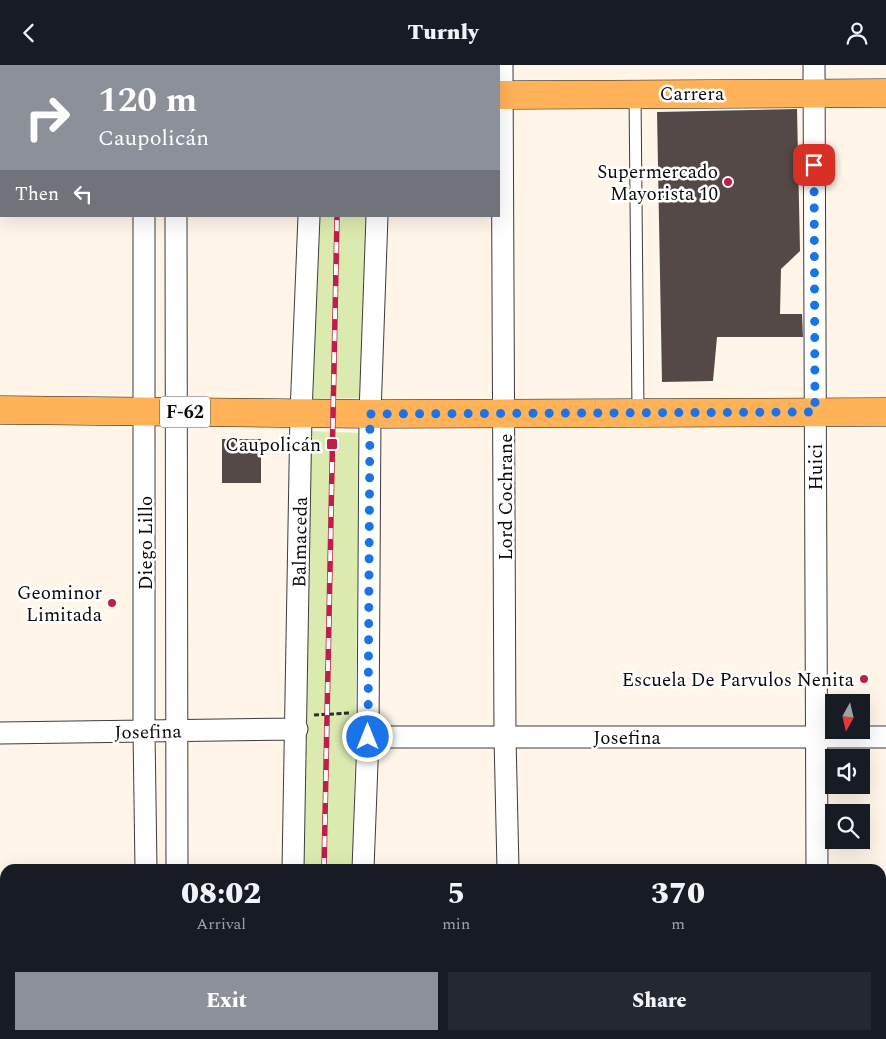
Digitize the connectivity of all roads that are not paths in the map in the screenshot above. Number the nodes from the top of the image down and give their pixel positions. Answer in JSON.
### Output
{"nodes":[{"id":1,"x":502,"y":65,"type":"edge"},
{"id":2,"x":814,"y":65,"type":"edge"},
{"id":3,"x":814,"y":92,"type":"junction"},
{"id":4,"x":635,"y":93,"type":"junction"},
{"id":5,"x":886,"y":93,"type":"edge"},
{"id":6,"x":500,"y":95,"type":"edge"},
{"id":7,"x":144,"y":217,"type":"edge"},
{"id":8,"x":176,"y":217,"type":"edge"},
{"id":9,"x":309,"y":217,"type":"edge"},
{"id":10,"x":377,"y":217,"type":"edge"},
{"id":11,"x":0,"y":411,"type":"edge"},
{"id":12,"x":146,"y":412,"type":"junction"},
{"id":13,"x":177,"y":412,"type":"junction"},
{"id":14,"x":505,"y":412,"type":"junction"},
{"id":15,"x":638,"y":412,"type":"junction"},
{"id":16,"x":815,"y":412,"type":"junction"},
{"id":17,"x":886,"y":412,"type":"edge"},
{"id":18,"x":301,"y":413,"type":"junction"},
{"id":19,"x":370,"y":414,"type":"junction"},
{"id":20,"x":297,"y":723,"type":"junction"},
{"id":21,"x":144,"y":731,"type":"junction"},
{"id":22,"x":177,"y":731,"type":"junction"},
{"id":23,"x":0,"y":733,"type":"edge"},
{"id":24,"x":368,"y":737,"type":"junction"},
{"id":25,"x":505,"y":737,"type":"junction"},
{"id":26,"x":816,"y":737,"type":"junction"},
{"id":27,"x":886,"y":737,"type":"edge"},
{"id":28,"x":146,"y":864,"type":"edge"},
{"id":29,"x":177,"y":864,"type":"edge"},
{"id":30,"x":293,"y":864,"type":"edge"},
{"id":31,"x":363,"y":864,"type":"edge"},
{"id":32,"x":508,"y":864,"type":"edge"},
{"id":33,"x":817,"y":864,"type":"edge"}],
"edges":[{"from":1,"to":6,"type":"street","name":"Lord Cochrane"},
{"from":2,"to":3,"type":"street","name":"Huici"},
{"from":3,"to":4,"type":"main road","name":"Carrera"},
{"from":3,"to":5,"type":"main road","name":"Carrera"},
{"from":3,"to":16,"type":"street","name":"Huici"},
{"from":4,"to":6,"type":"main road","name":"Carrera"},
{"from":4,"to":15,"type":"lane"},
{"from":6,"to":14,"type":"street","name":"Lord Cochrane"},
{"from":7,"to":12,"type":"street","name":"Diego Lillo"},
{"from":8,"to":13,"type":"street","name":"Diego Lillo"},
{"from":9,"to":18,"type":"street","name":"Balmaceda"},
{"from":10,"to":19,"type":"street"},
{"from":11,"to":12,"type":"main road","number":"F-62"},
{"from":12,"to":13,"type":"main road","number":"F-62"},
{"from":12,"to":21,"type":"street","name":"Diego Lillo"},
{"from":13,"to":18,"type":"main road","number":"F-62"},
{"from":13,"to":22,"type":"street","name":"Diego Lillo"},
{"from":14,"to":15,"type":"main road","number":"F-62"},
{"from":14,"to":19,"type":"main road","number":"F-62"},
{"from":14,"to":25,"type":"street","name":"Lord Cochrane"},
{"from":15,"to":16,"type":"main road","number":"F-62"},
{"from":16,"to":17,"type":"main road","number":"F-62"},
{"from":16,"to":26,"type":"street","name":"Huici"},
{"from":18,"to":19,"type":"main road","number":"F-62"},
{"from":18,"to":20,"type":"street","name":"Balmaceda"},
{"from":19,"to":24,"type":"street"},
{"from":20,"to":22,"type":"street","name":"Josefina"},
{"from":20,"to":30,"type":"street","name":"Balmaceda"},
{"from":21,"to":22,"type":"street","name":"Josefina"},
{"from":21,"to":23,"type":"street","name":"Josefina"},
{"from":21,"to":28,"type":"street","name":"Diego Lillo"},
{"from":22,"to":29,"type":"street","name":"Diego Lillo"},
{"from":24,"to":25,"type":"street","name":"Josefina"},
{"from":24,"to":31,"type":"street"},
{"from":25,"to":26,"type":"street","name":"Josefina"},
{"from":25,"to":32,"type":"street","name":"Lord Cochrane"},
{"from":26,"to":27,"type":"street","name":"Josefina"},
{"from":26,"to":33,"type":"street","name":"Huici"}]}
